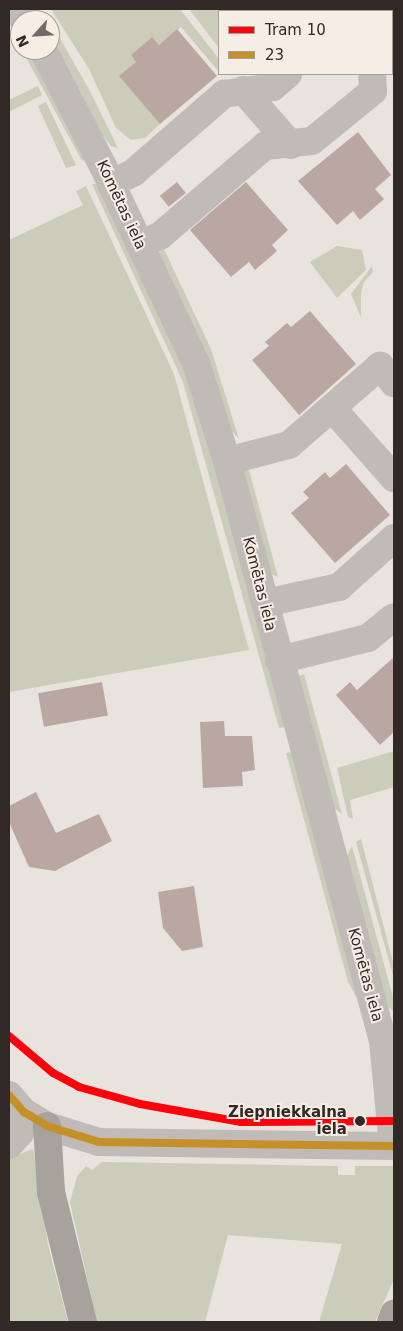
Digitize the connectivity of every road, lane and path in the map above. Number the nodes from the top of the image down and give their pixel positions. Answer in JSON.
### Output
{"nodes":[{"id":1,"x":48,"y":60,"type":"edge"},
{"id":2,"x":287,"y":75,"type":"edge"},
{"id":3,"x":372,"y":75,"type":"edge"},
{"id":4,"x":243,"y":90,"type":"junction"},
{"id":5,"x":291,"y":145,"type":"junction"},
{"id":6,"x":111,"y":184,"type":"junction"},
{"id":7,"x":140,"y":246,"type":"junction"},
{"id":8,"x":394,"y":383,"type":"edge"},
{"id":9,"x":332,"y":408,"type":"junction"},
{"id":10,"x":227,"y":462,"type":"junction"},
{"id":11,"x":394,"y":478,"type":"edge"},
{"id":12,"x":394,"y":538,"type":"edge"},
{"id":13,"x":265,"y":603,"type":"junction"},
{"id":14,"x":394,"y":617,"type":"edge"},
{"id":15,"x":278,"y":660,"type":"junction"},
{"id":16,"x":389,"y":1043,"type":"edge"},
{"id":17,"x":16,"y":1104,"type":"edge"},
{"id":18,"x":47,"y":1126,"type":"junction"},
{"id":19,"x":9,"y":1146,"type":"edge"},
{"id":20,"x":394,"y":1146,"type":"edge"},
{"id":21,"x":394,"y":1314,"type":"edge"},
{"id":22,"x":83,"y":1322,"type":"edge"},
{"id":23,"x":391,"y":1322,"type":"edge"}],
"edges":[{"from":1,"to":6,"type":"street","name":"Komētas iela"},
{"from":2,"to":4,"type":"street"},
{"from":3,"to":5,"type":"street"},
{"from":4,"to":5,"type":"street"},
{"from":4,"to":6,"type":"street"},
{"from":5,"to":7,"type":"street"},
{"from":6,"to":7,"type":"street","name":"Komētas iela"},
{"from":7,"to":10,"type":"street","name":"Komētas iela"},
{"from":8,"to":9,"type":"street"},
{"from":9,"to":10,"type":"street"},
{"from":9,"to":11,"type":"street"},
{"from":10,"to":13,"type":"street","name":"Komētas iela"},
{"from":12,"to":13,"type":"street"},
{"from":13,"to":15,"type":"street","name":"Komētas iela"},
{"from":14,"to":15,"type":"street"},
{"from":15,"to":16,"type":"street","name":"Komētas iela"},
{"from":16,"to":20,"type":"street","name":"Komētas iela"},
{"from":17,"to":18,"type":"street"},
{"from":17,"to":19,"type":"street"},
{"from":18,"to":20,"type":"street"},
{"from":18,"to":22,"type":"highway"},
{"from":21,"to":23,"type":"highway"}]}
